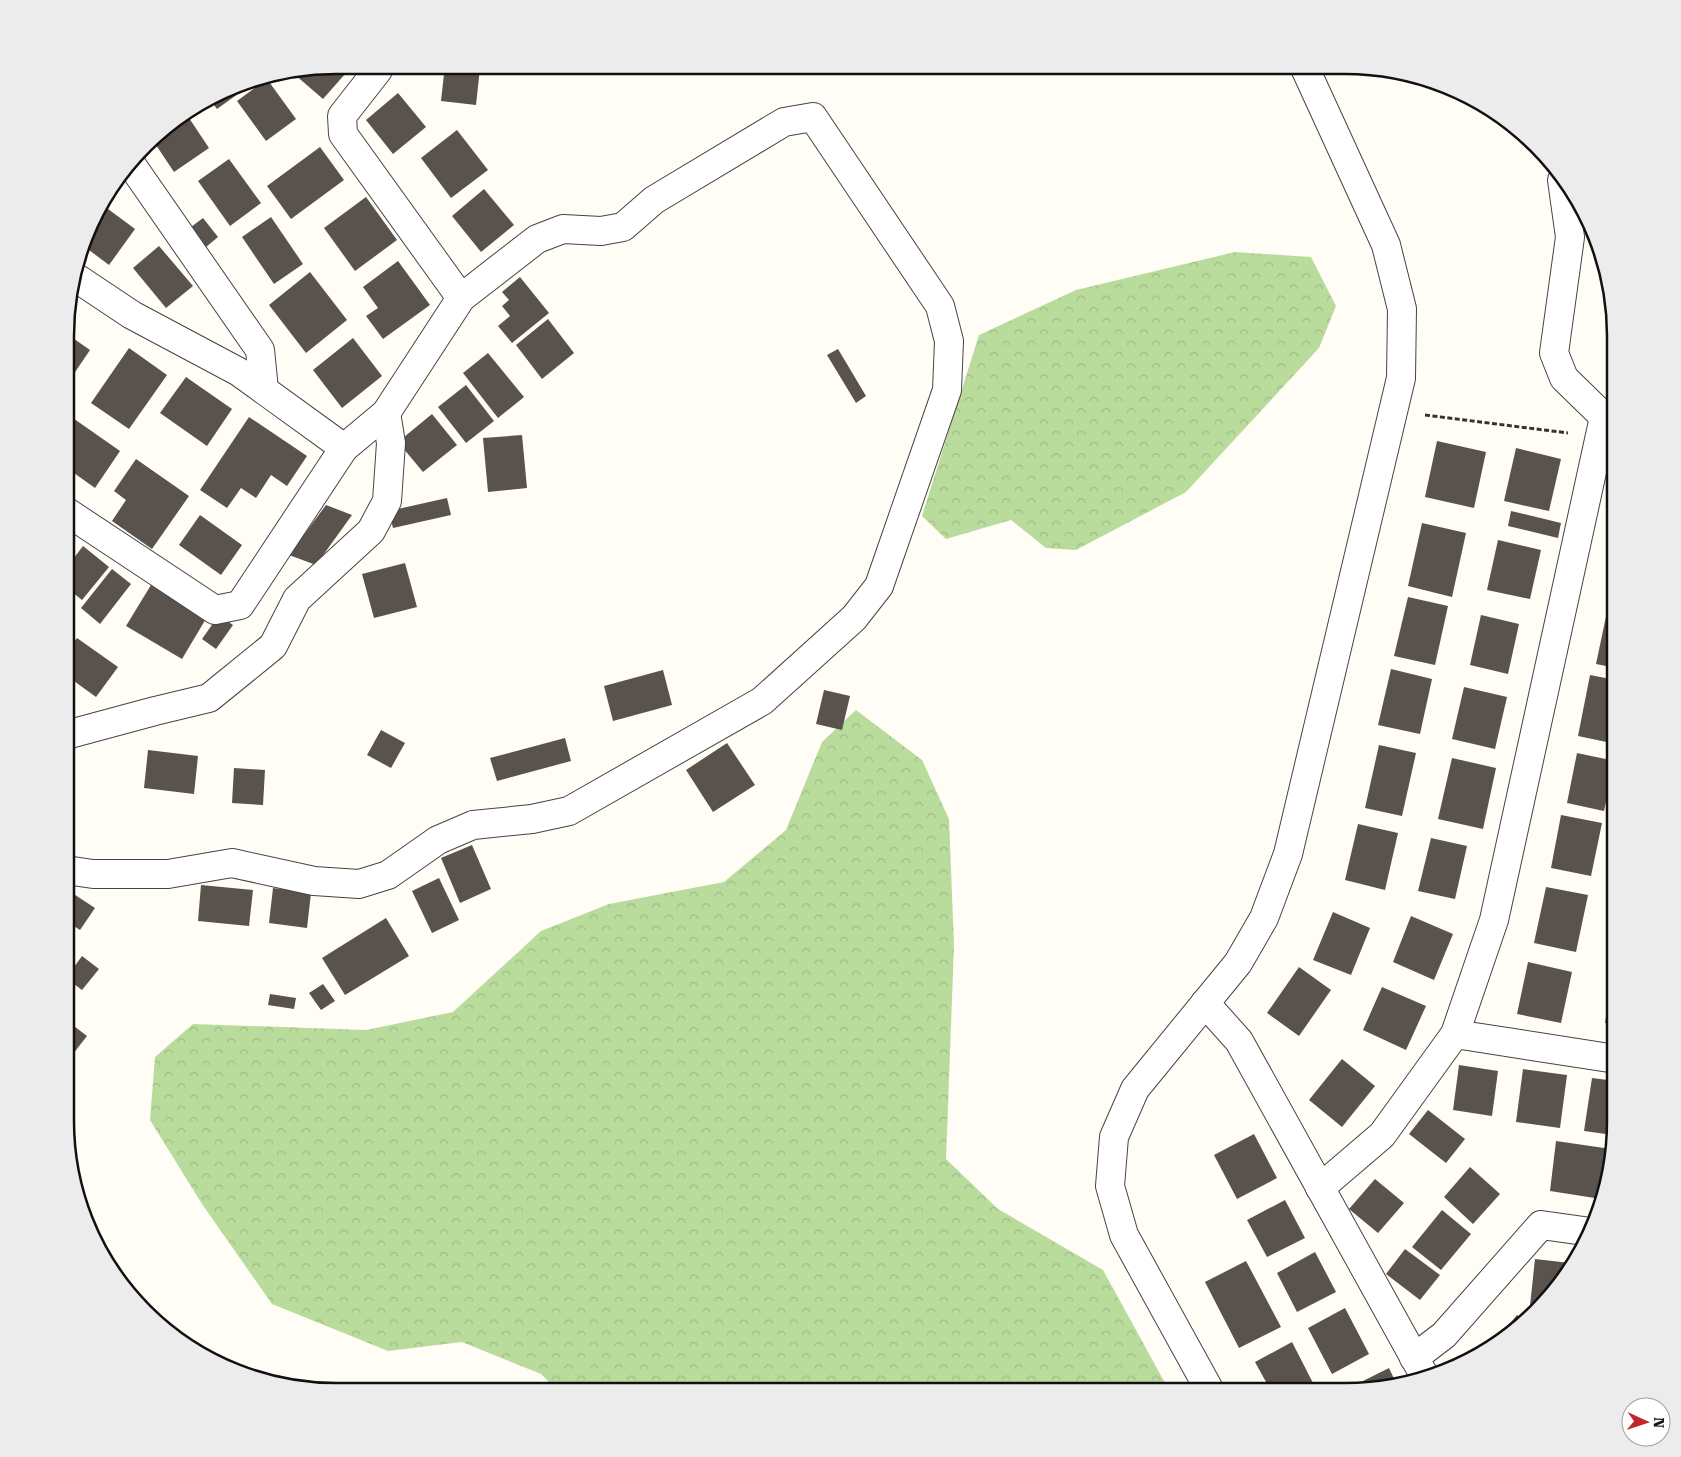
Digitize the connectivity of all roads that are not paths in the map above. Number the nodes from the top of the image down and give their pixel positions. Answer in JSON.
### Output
{"nodes":[{"id":1,"x":375,"y":74,"type":"edge"},
{"id":2,"x":1308,"y":74,"type":"edge"},
{"id":3,"x":135,"y":168,"type":"edge"},
{"id":4,"x":1569,"y":200,"type":"edge"},
{"id":5,"x":1582,"y":237,"type":"edge"},
{"id":6,"x":80,"y":280,"type":"edge"},
{"id":7,"x":461,"y":298,"type":"junction"},
{"id":8,"x":264,"y":390,"type":"junction"},
{"id":9,"x":386,"y":413,"type":"junction"},
{"id":10,"x":344,"y":448,"type":"junction"},
{"id":11,"x":74,"y":517,"type":"edge"},
{"id":12,"x":74,"y":733,"type":"edge"},
{"id":13,"x":74,"y":871,"type":"edge"},
{"id":14,"x":1205,"y":1003,"type":"junction"},
{"id":15,"x":1455,"y":1034,"type":"junction"},
{"id":16,"x":1607,"y":1058,"type":"edge"},
{"id":17,"x":1320,"y":1188,"type":"junction"},
{"id":18,"x":1583,"y":1231,"type":"edge"},
{"id":19,"x":1419,"y":1367,"type":"edge"},
{"id":20,"x":1205,"y":1383,"type":"edge"}],
"edges":[{"from":1,"to":7,"type":"street"},
{"from":2,"to":14,"type":"street"},
{"from":3,"to":8,"type":"street"},
{"from":4,"to":5,"type":"street"},
{"from":5,"to":15,"type":"street"},
{"from":6,"to":8,"type":"street"},
{"from":7,"to":9,"type":"street"},
{"from":7,"to":13,"type":"street"},
{"from":8,"to":10,"type":"street"},
{"from":9,"to":10,"type":"street"},
{"from":9,"to":12,"type":"street"},
{"from":10,"to":11,"type":"street"},
{"from":14,"to":17,"type":"street"},
{"from":14,"to":20,"type":"street"},
{"from":15,"to":16,"type":"street"},
{"from":15,"to":17,"type":"street"},
{"from":17,"to":19,"type":"street"},
{"from":18,"to":19,"type":"street"}]}
